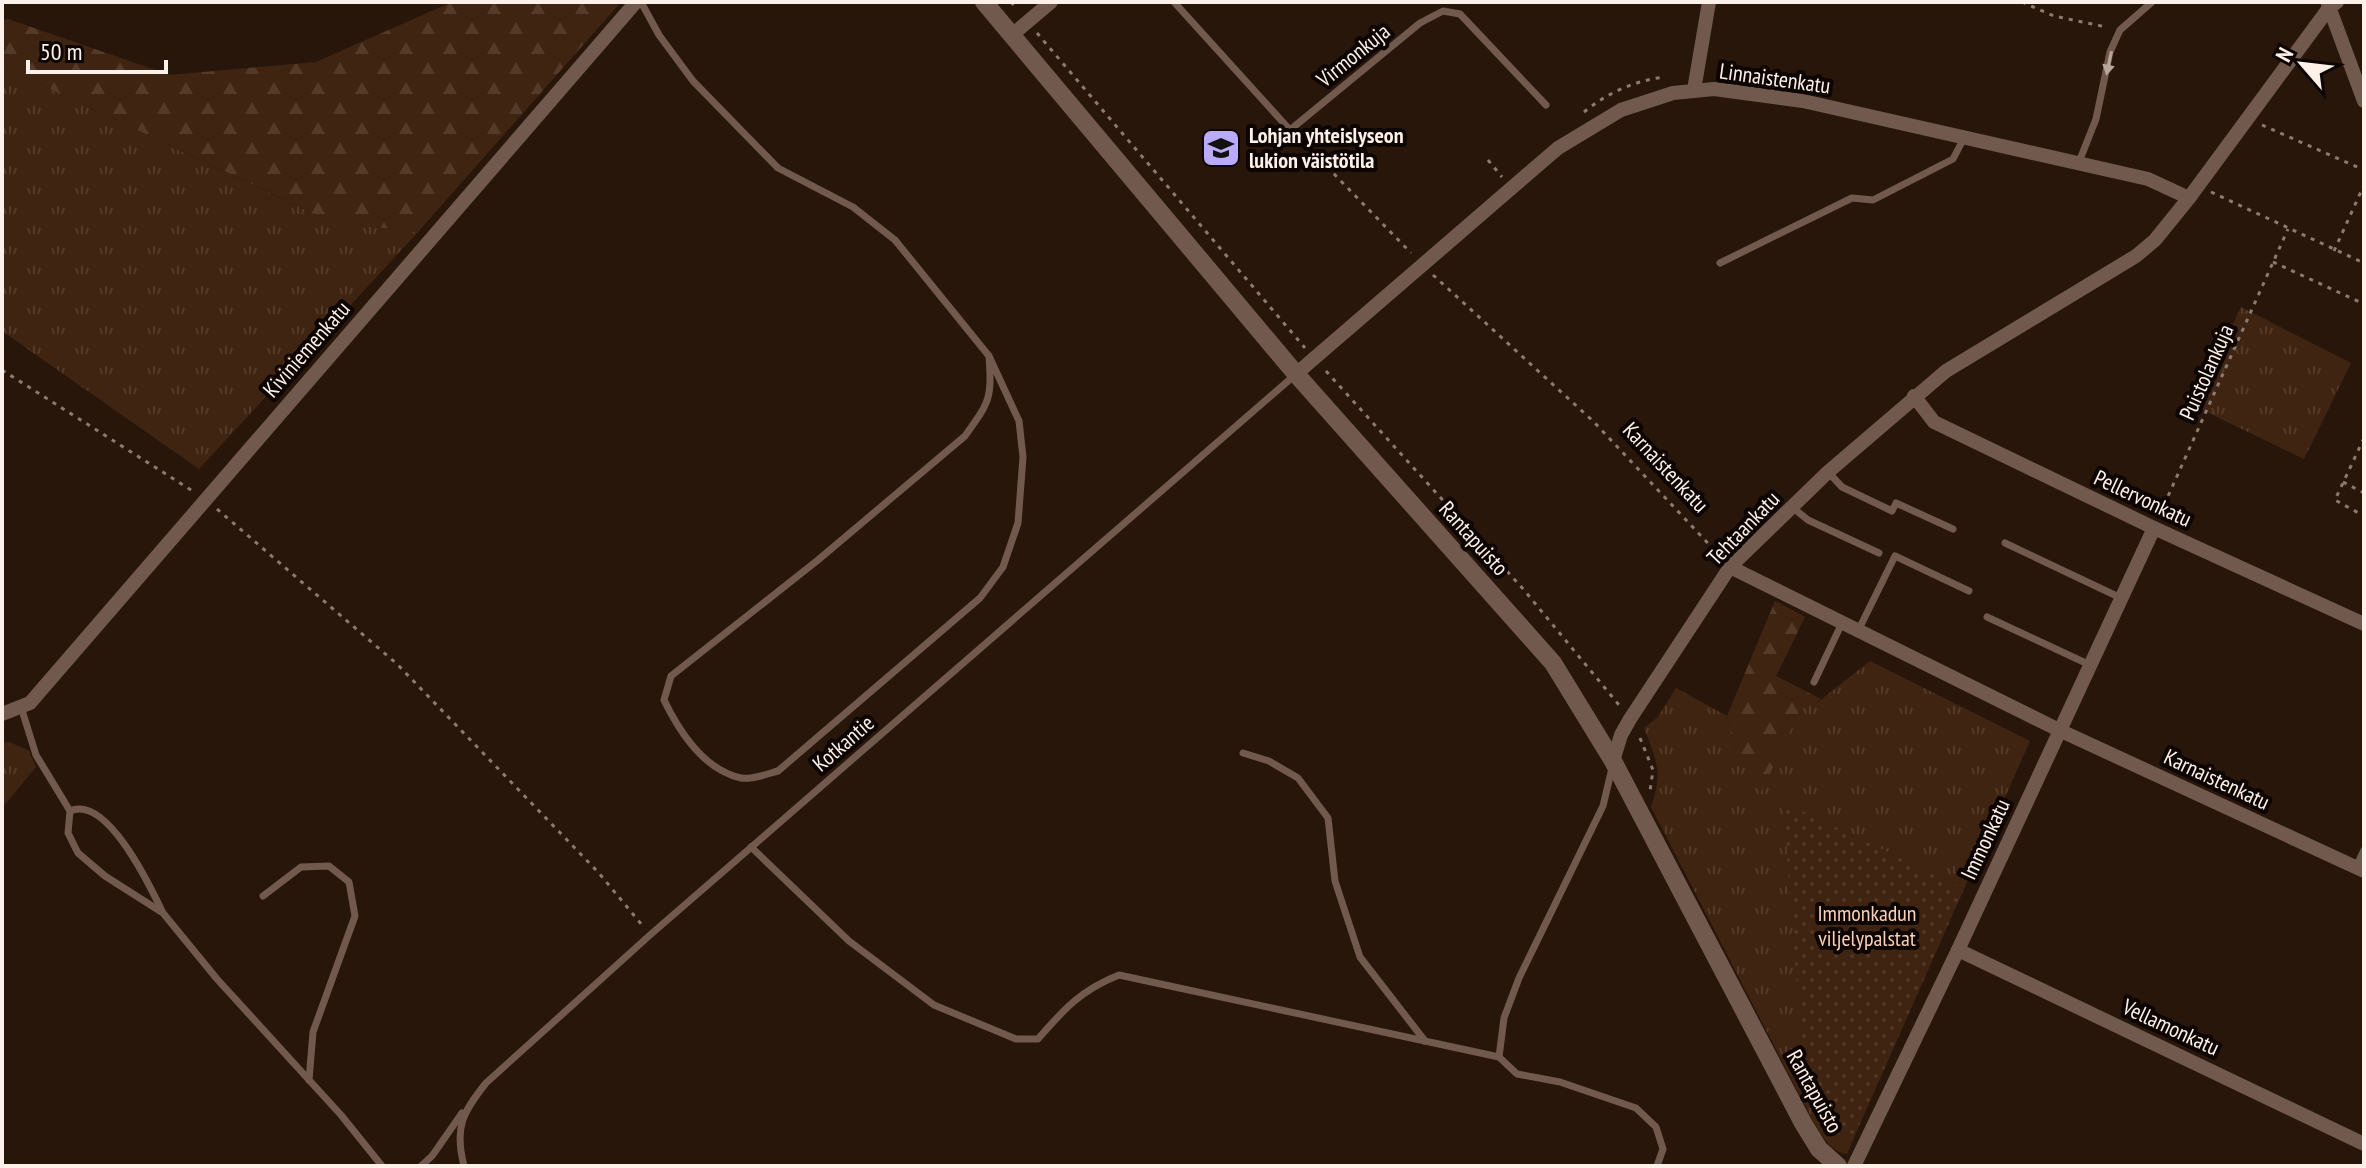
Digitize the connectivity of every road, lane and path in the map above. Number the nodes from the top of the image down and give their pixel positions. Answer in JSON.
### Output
{"nodes":[{"id":1,"x":638,"y":2,"type":"edge"},
{"id":2,"x":984,"y":2,"type":"edge"},
{"id":3,"x":1011,"y":2,"type":"edge"},
{"id":4,"x":1051,"y":2,"type":"edge"},
{"id":5,"x":1174,"y":2,"type":"edge"},
{"id":6,"x":1709,"y":2,"type":"edge"},
{"id":7,"x":2022,"y":2,"type":"edge"},
{"id":8,"x":2152,"y":2,"type":"edge"},
{"id":9,"x":2331,"y":4,"type":"edge"},
{"id":10,"x":1027,"y":21,"type":"junction"},
{"id":11,"x":2120,"y":30,"type":"junction"},
{"id":12,"x":1012,"y":35,"type":"junction"},
{"id":13,"x":1694,"y":90,"type":"junction"},
{"id":14,"x":2363,"y":96,"type":"edge"},
{"id":15,"x":1546,"y":105,"type":"dead end"},
{"id":16,"x":2248,"y":118,"type":"junction"},
{"id":17,"x":1290,"y":130,"type":"junction"},
{"id":18,"x":1964,"y":138,"type":"junction"},
{"id":19,"x":1488,"y":160,"type":"dead end"},
{"id":20,"x":2078,"y":164,"type":"junction"},
{"id":21,"x":2364,"y":170,"type":"edge"},
{"id":22,"x":1502,"y":177,"type":"dead end"},
{"id":23,"x":2364,"y":185,"type":"edge"},
{"id":24,"x":2194,"y":192,"type":"junction"},
{"id":25,"x":2288,"y":229,"type":"junction"},
{"id":26,"x":2334,"y":251,"type":"junction"},
{"id":27,"x":2272,"y":261,"type":"junction"},
{"id":28,"x":1720,"y":263,"type":"dead end"},
{"id":29,"x":2364,"y":263,"type":"edge"},
{"id":30,"x":1422,"y":265,"type":"junction"},
{"id":31,"x":2364,"y":304,"type":"edge"},
{"id":32,"x":989,"y":356,"type":"junction"},
{"id":33,"x":1314,"y":358,"type":"junction"},
{"id":34,"x":2,"y":370,"type":"edge"},
{"id":35,"x":1296,"y":374,"type":"junction"},
{"id":36,"x":1914,"y":396,"type":"junction"},
{"id":37,"x":2364,"y":438,"type":"edge"},
{"id":38,"x":1828,"y":472,"type":"junction"},
{"id":39,"x":2343,"y":482,"type":"junction"},
{"id":40,"x":2364,"y":493,"type":"edge"},
{"id":41,"x":205,"y":498,"type":"junction"},
{"id":42,"x":1792,"y":507,"type":"junction"},
{"id":43,"x":2364,"y":516,"type":"edge"},
{"id":44,"x":2154,"y":528,"type":"junction"},
{"id":45,"x":1953,"y":529,"type":"dead end"},
{"id":46,"x":2005,"y":543,"type":"dead end"},
{"id":47,"x":1879,"y":553,"type":"dead end"},
{"id":48,"x":1730,"y":567,"type":"junction"},
{"id":49,"x":1969,"y":591,"type":"dead end"},
{"id":50,"x":2121,"y":598,"type":"junction"},
{"id":51,"x":1987,"y":617,"type":"dead end"},
{"id":52,"x":1842,"y":623,"type":"junction"},
{"id":53,"x":2364,"y":624,"type":"edge"},
{"id":54,"x":1858,"y":631,"type":"junction"},
{"id":55,"x":2090,"y":665,"type":"junction"},
{"id":56,"x":1814,"y":682,"type":"dead end"},
{"id":57,"x":21,"y":707,"type":"junction"},
{"id":58,"x":2,"y":714,"type":"edge"},
{"id":59,"x":2059,"y":730,"type":"junction"},
{"id":60,"x":1243,"y":753,"type":"dead end"},
{"id":61,"x":1613,"y":761,"type":"junction"},
{"id":62,"x":70,"y":811,"type":"junction"},
{"id":63,"x":751,"y":847,"type":"junction"},
{"id":64,"x":2364,"y":850,"type":"edge"},
{"id":65,"x":2360,"y":869,"type":"edge"},
{"id":66,"x":263,"y":896,"type":"dead end"},
{"id":67,"x":163,"y":913,"type":"junction"},
{"id":68,"x":650,"y":935,"type":"junction"},
{"id":69,"x":1958,"y":950,"type":"junction"},
{"id":70,"x":1425,"y":1041,"type":"junction"},
{"id":71,"x":1499,"y":1057,"type":"junction"},
{"id":72,"x":309,"y":1080,"type":"junction"},
{"id":73,"x":466,"y":1108,"type":"junction"},
{"id":74,"x":2364,"y":1144,"type":"edge"},
{"id":75,"x":382,"y":1166,"type":"edge"},
{"id":76,"x":421,"y":1166,"type":"edge"},
{"id":77,"x":464,"y":1166,"type":"edge"},
{"id":78,"x":1657,"y":1166,"type":"edge"},
{"id":79,"x":1838,"y":1166,"type":"edge"},
{"id":80,"x":1854,"y":1166,"type":"edge"}],
"edges":[{"from":1,"to":32,"type":"lane"},
{"from":1,"to":41,"type":"street","name":"Kiviniemenkatu"},
{"from":2,"to":12,"type":"street","name":"Rantapuisto"},
{"from":3,"to":10,"type":"path"},
{"from":4,"to":10,"type":"street"},
{"from":5,"to":17,"type":"lane"},
{"from":6,"to":13,"type":"street"},
{"from":7,"to":11,"type":"path"},
{"from":8,"to":11,"type":"lane"},
{"from":9,"to":14,"type":"street"},
{"from":9,"to":16,"type":"street","name":"Tehtaankatu"},
{"from":10,"to":12,"type":"street"},
{"from":10,"to":33,"type":"path"},
{"from":11,"to":20,"type":"lane","one_way":true},
{"from":12,"to":35,"type":"street","name":"Rantapuisto"},
{"from":13,"to":18,"type":"street","name":"Linnaistenkatu"},
{"from":13,"to":30,"type":"street","name":"Linnaistenkatu"},
{"from":15,"to":17,"type":"lane","name":"Virmonkuja"},
{"from":16,"to":21,"type":"path"},
{"from":16,"to":24,"type":"street","name":"Tehtaankatu"},
{"from":17,"to":30,"type":"path","name":"Karnaistenkatu"},
{"from":18,"to":20,"type":"street","name":"Linnaistenkatu"},
{"from":18,"to":28,"type":"lane"},
{"from":19,"to":22,"type":"path"},
{"from":20,"to":24,"type":"street","name":"Linnaistenkatu"},
{"from":23,"to":26,"type":"path"},
{"from":24,"to":25,"type":"path"},
{"from":24,"to":36,"type":"street","name":"Tehtaankatu"},
{"from":25,"to":26,"type":"path"},
{"from":25,"to":27,"type":"path","name":"Puistolankuja"},
{"from":26,"to":29,"type":"path"},
{"from":27,"to":31,"type":"path"},
{"from":27,"to":44,"type":"path","name":"Puistolankuja"},
{"from":30,"to":33,"type":"street","name":"Linnaistenkatu"},
{"from":30,"to":48,"type":"path","name":"Karnaistenkatu"},
{"from":32,"to":32,"type":"lane"},
{"from":33,"to":35,"type":"street","name":"Linnaistenkatu"},
{"from":34,"to":41,"type":"path"},
{"from":35,"to":61,"type":"street","name":"Rantapuisto"},
{"from":35,"to":63,"type":"lane","name":"Kotkantie"},
{"from":36,"to":38,"type":"street","name":"Tehtaankatu"},
{"from":36,"to":44,"type":"street","name":"Pellervonkatu"},
{"from":37,"to":39,"type":"path"},
{"from":38,"to":42,"type":"street","name":"Tehtaankatu"},
{"from":38,"to":45,"type":"lane"},
{"from":39,"to":40,"type":"path"},
{"from":39,"to":43,"type":"path"},
{"from":41,"to":57,"type":"street","name":"Kiviniemenkatu"},
{"from":41,"to":68,"type":"path"},
{"from":42,"to":47,"type":"lane"},
{"from":42,"to":48,"type":"street","name":"Tehtaankatu"},
{"from":44,"to":50,"type":"street","name":"Immonkatu"},
{"from":44,"to":53,"type":"street","name":"Pellervonkatu"},
{"from":46,"to":50,"type":"lane"},
{"from":48,"to":52,"type":"street","name":"Karnaistenkatu"},
{"from":48,"to":61,"type":"street","name":"Tehtaankatu"},
{"from":49,"to":54,"type":"lane"},
{"from":50,"to":55,"type":"street","name":"Immonkatu"},
{"from":51,"to":55,"type":"lane"},
{"from":52,"to":54,"type":"street","name":"Karnaistenkatu"},
{"from":52,"to":56,"type":"lane"},
{"from":54,"to":59,"type":"street","name":"Karnaistenkatu"},
{"from":55,"to":59,"type":"street","name":"Immonkatu"},
{"from":57,"to":58,"type":"street","name":"Kiviniemenkatu"},
{"from":57,"to":62,"type":"lane"},
{"from":59,"to":65,"type":"street","name":"Karnaistenkatu"},
{"from":59,"to":69,"type":"street","name":"Immonkatu"},
{"from":60,"to":70,"type":"lane"},
{"from":61,"to":71,"type":"lane","name":"Tehtaankatu"},
{"from":61,"to":79,"type":"street","name":"Rantapuisto"},
{"from":62,"to":67,"type":"lane"},
{"from":62,"to":67,"type":"lane"},
{"from":63,"to":68,"type":"lane","name":"Kotkantie"},
{"from":63,"to":70,"type":"lane"},
{"from":64,"to":65,"type":"lane"},
{"from":66,"to":72,"type":"lane"},
{"from":67,"to":72,"type":"lane"},
{"from":68,"to":73,"type":"lane","name":"Kotkantie"},
{"from":69,"to":74,"type":"street","name":"Vellamonkatu"},
{"from":69,"to":80,"type":"street","name":"Immonkatu"},
{"from":70,"to":71,"type":"lane"},
{"from":71,"to":78,"type":"lane"},
{"from":72,"to":75,"type":"lane"},
{"from":73,"to":76,"type":"lane","name":"Kotkantie"},
{"from":73,"to":77,"type":"lane"}]}
